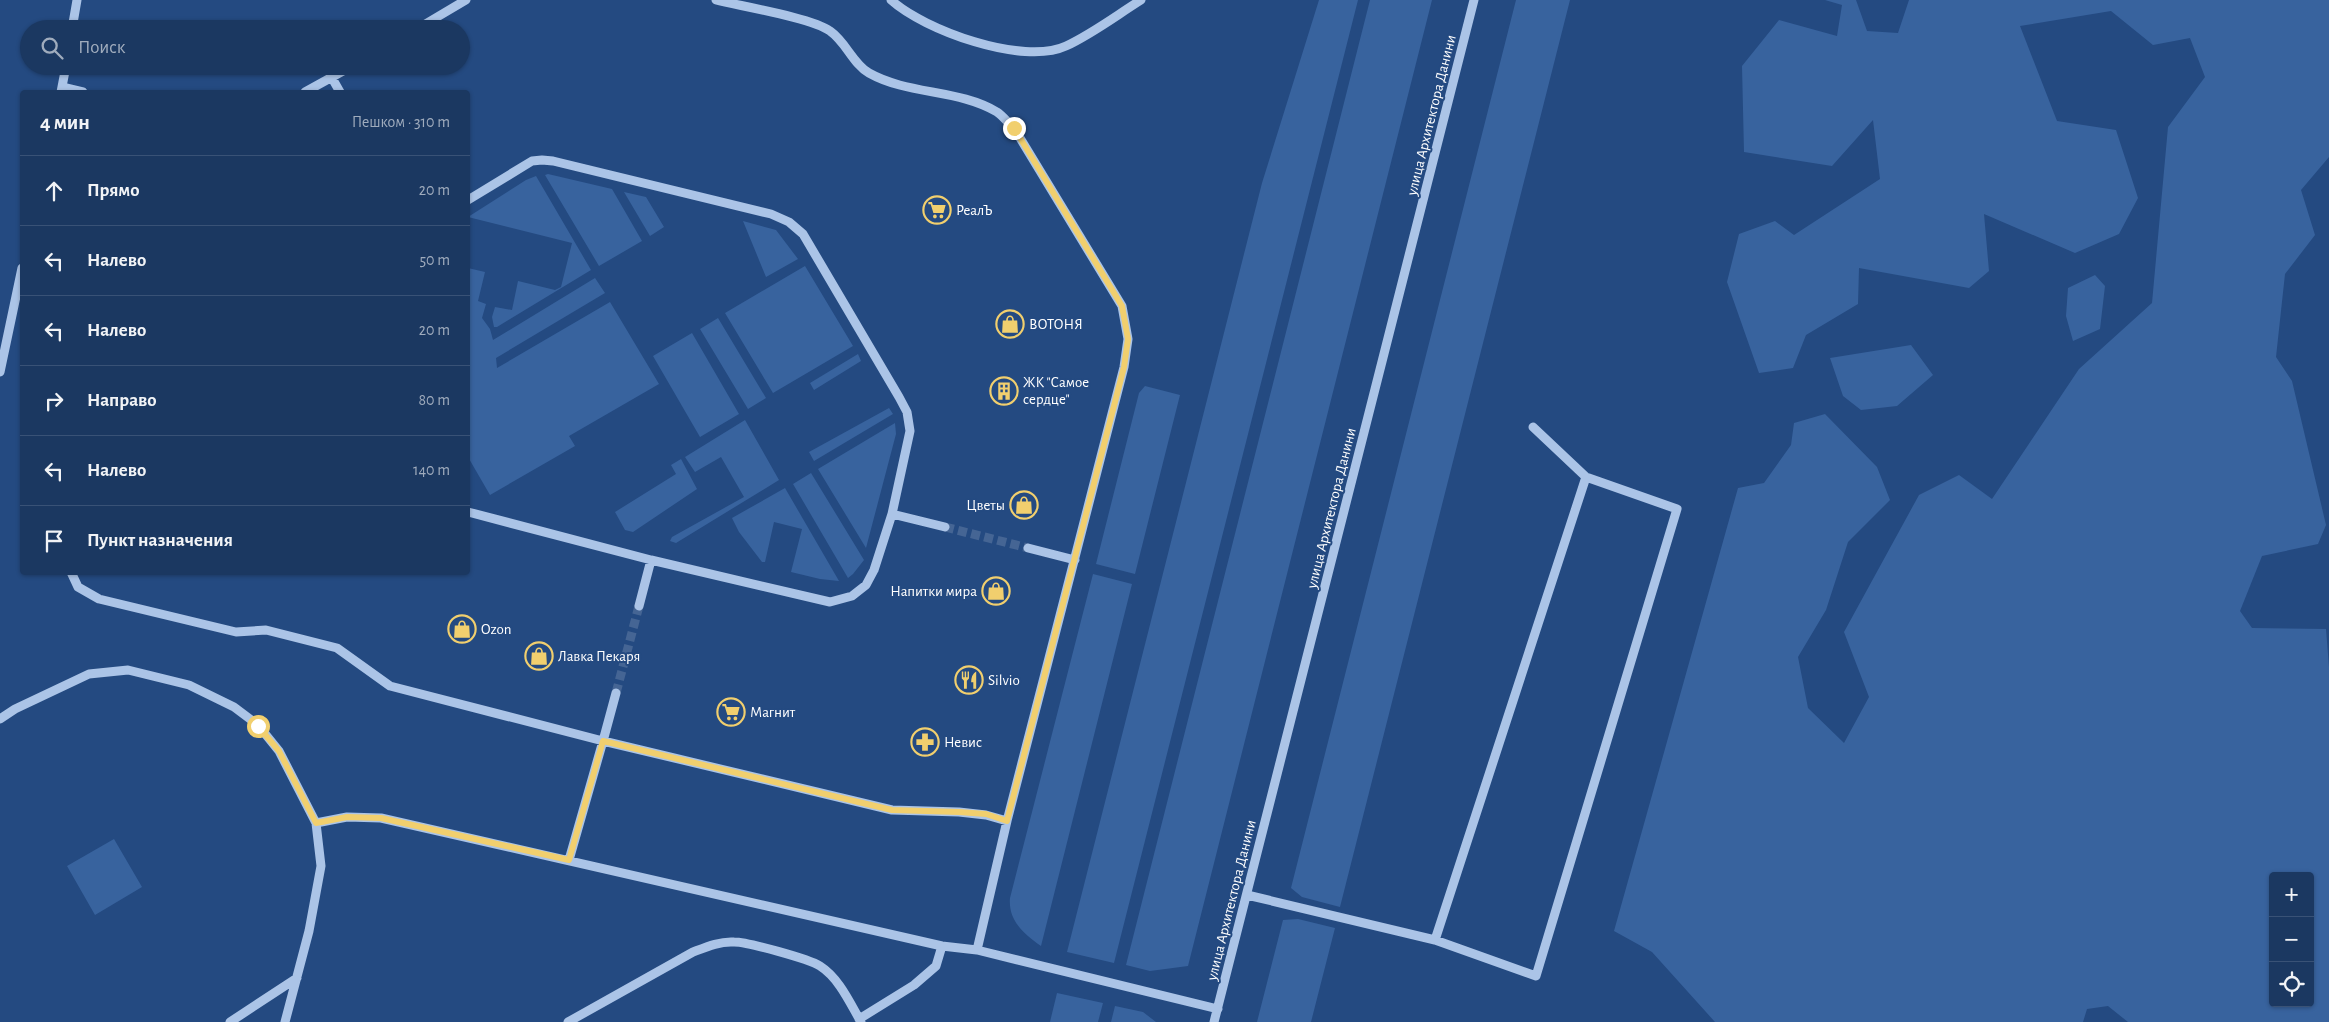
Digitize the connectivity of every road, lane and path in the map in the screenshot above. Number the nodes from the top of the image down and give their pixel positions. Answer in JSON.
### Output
{"nodes":[{"id":1,"x":78,"y":0,"type":"edge"},
{"id":2,"x":466,"y":0,"type":"edge"},
{"id":3,"x":716,"y":0,"type":"edge"},
{"id":4,"x":890,"y":0,"type":"edge"},
{"id":5,"x":1141,"y":0,"type":"edge"},
{"id":6,"x":1474,"y":0,"type":"edge"},
{"id":7,"x":74,"y":20,"type":"edge"},
{"id":8,"x":432,"y":20,"type":"edge"},
{"id":9,"x":64,"y":75,"type":"edge"},
{"id":10,"x":337,"y":75,"type":"edge"},
{"id":11,"x":332,"y":78,"type":"junction"},
{"id":12,"x":61,"y":90,"type":"edge"},
{"id":13,"x":309,"y":90,"type":"edge"},
{"id":14,"x":339,"y":90,"type":"edge"},
{"id":15,"x":470,"y":199,"type":"edge"},
{"id":16,"x":20,"y":277,"type":"edge"},
{"id":17,"x":0,"y":372,"type":"edge"},
{"id":18,"x":1533,"y":426,"type":"dead end"},
{"id":19,"x":1586,"y":477,"type":"junction"},
{"id":20,"x":470,"y":513,"type":"edge"},
{"id":21,"x":892,"y":514,"type":"junction"},
{"id":22,"x":945,"y":527,"type":"tunnel mouth"},
{"id":23,"x":1028,"y":548,"type":"tunnel mouth"},
{"id":24,"x":651,"y":560,"type":"junction"},
{"id":25,"x":1074,"y":560,"type":"junction"},
{"id":26,"x":72,"y":575,"type":"edge"},
{"id":27,"x":640,"y":606,"type":"tunnel mouth"},
{"id":28,"x":616,"y":693,"type":"tunnel mouth"},
{"id":29,"x":0,"y":719,"type":"edge"},
{"id":30,"x":603,"y":741,"type":"junction"},
{"id":31,"x":1007,"y":821,"type":"junction"},
{"id":32,"x":316,"y":823,"type":"junction"},
{"id":33,"x":569,"y":860,"type":"junction"},
{"id":34,"x":1247,"y":895,"type":"junction"},
{"id":35,"x":1434,"y":940,"type":"junction"},
{"id":36,"x":942,"y":946,"type":"junction"},
{"id":37,"x":977,"y":950,"type":"junction"},
{"id":38,"x":297,"y":978,"type":"junction"},
{"id":39,"x":1218,"y":1009,"type":"junction"},
{"id":40,"x":860,"y":1020,"type":"edge"},
{"id":41,"x":230,"y":1022,"type":"edge"},
{"id":42,"x":285,"y":1022,"type":"edge"},
{"id":43,"x":568,"y":1022,"type":"edge"},
{"id":44,"x":1214,"y":1022,"type":"edge"}],
"edges":[{"from":1,"to":7,"type":"street"},
{"from":2,"to":8,"type":"street"},
{"from":3,"to":25,"type":"street"},
{"from":4,"to":5,"type":"street"},
{"from":6,"to":34,"type":"street","name":"улица Архитектора Данини"},
{"from":9,"to":12,"type":"street"},
{"from":10,"to":11,"type":"street"},
{"from":11,"to":13,"type":"street"},
{"from":11,"to":14,"type":"street"},
{"from":15,"to":21,"type":"street"},
{"from":16,"to":17,"type":"street"},
{"from":18,"to":19,"type":"street"},
{"from":19,"to":35,"type":"street"},
{"from":19,"to":35,"type":"street"},
{"from":20,"to":24,"type":"street"},
{"from":21,"to":22,"type":"street"},
{"from":21,"to":24,"type":"street"},
{"from":23,"to":25,"type":"street"},
{"from":24,"to":27,"type":"street"},
{"from":25,"to":31,"type":"street"},
{"from":26,"to":30,"type":"street"},
{"from":28,"to":30,"type":"street"},
{"from":29,"to":32,"type":"street"},
{"from":30,"to":31,"type":"street"},
{"from":30,"to":33,"type":"street"},
{"from":31,"to":37,"type":"street"},
{"from":32,"to":33,"type":"street"},
{"from":32,"to":38,"type":"street"},
{"from":33,"to":36,"type":"street"},
{"from":34,"to":35,"type":"street"},
{"from":34,"to":39,"type":"street","name":"улица Архитектора Данини"},
{"from":36,"to":37,"type":"street"},
{"from":36,"to":40,"type":"street"},
{"from":37,"to":39,"type":"street"},
{"from":38,"to":41,"type":"street"},
{"from":38,"to":42,"type":"street"},
{"from":39,"to":44,"type":"street","name":"улица Архитектора Данини"},
{"from":40,"to":43,"type":"street"}]}
